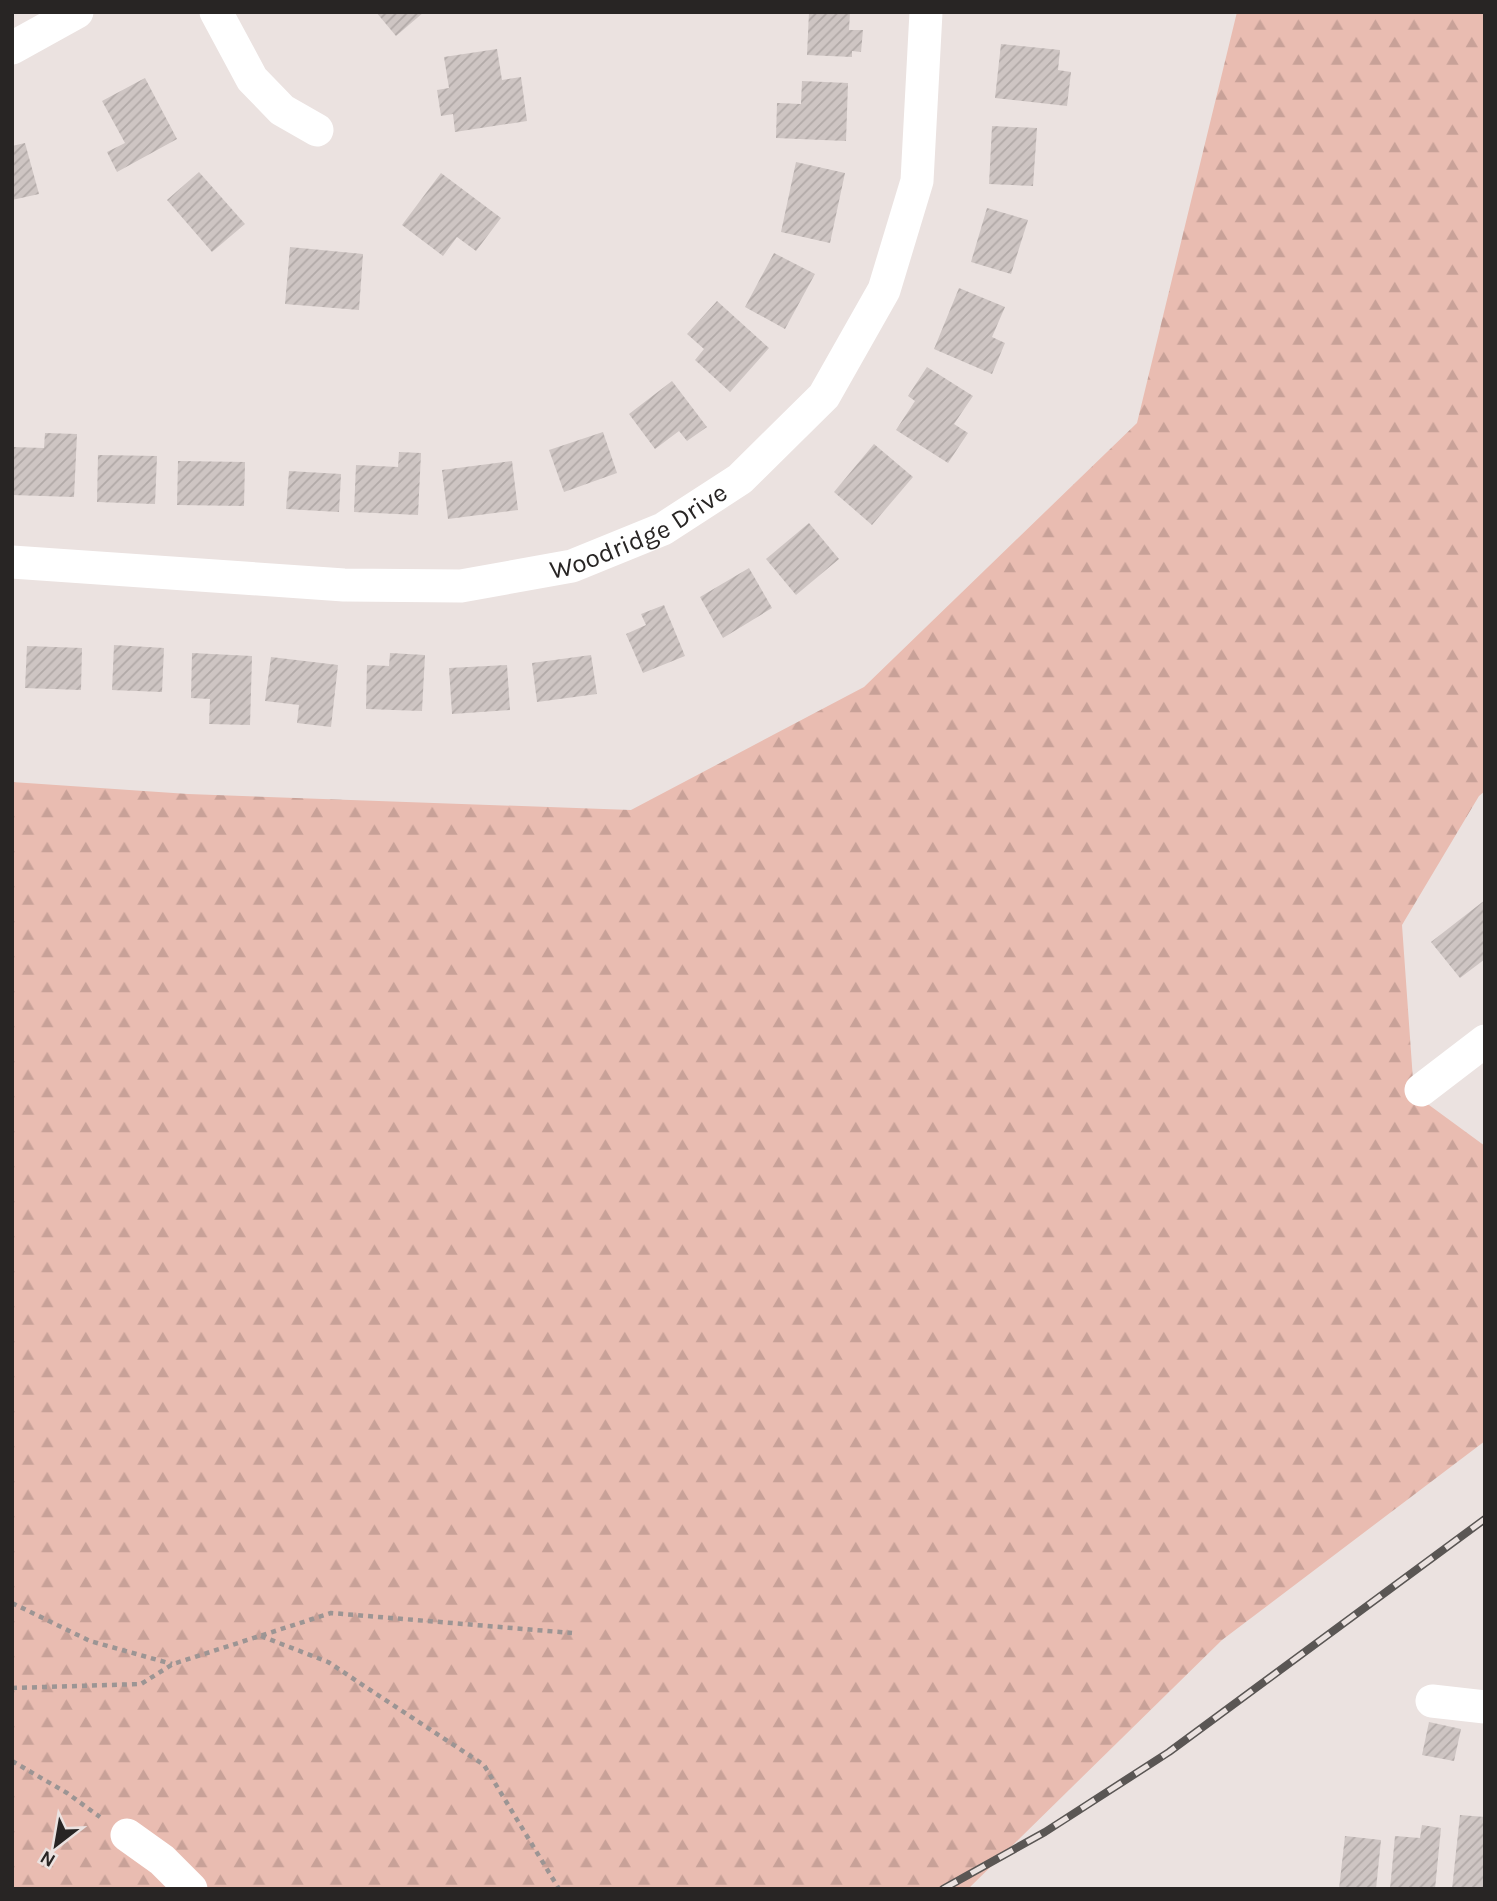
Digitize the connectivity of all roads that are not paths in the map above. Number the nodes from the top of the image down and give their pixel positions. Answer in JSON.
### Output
{"nodes":[{"id":1,"x":76,"y":12,"type":"edge"},
{"id":2,"x":216,"y":12,"type":"edge"},
{"id":3,"x":926,"y":12,"type":"edge"},
{"id":4,"x":12,"y":48,"type":"edge"},
{"id":5,"x":317,"y":130,"type":"dead end"},
{"id":6,"x":12,"y":562,"type":"edge"},
{"id":7,"x":1485,"y":1041,"type":"edge"},
{"id":8,"x":1421,"y":1090,"type":"dead end"},
{"id":9,"x":1432,"y":1701,"type":"dead end"},
{"id":10,"x":1485,"y":1707,"type":"edge"},
{"id":11,"x":127,"y":1835,"type":"road end"},
{"id":12,"x":191,"y":1889,"type":"edge"}],
"edges":[{"from":1,"to":4,"type":"street"},
{"from":2,"to":5,"type":"street"},
{"from":3,"to":6,"type":"street","name":"Woodridge Drive"},
{"from":7,"to":8,"type":"street"},
{"from":9,"to":10,"type":"street"},
{"from":11,"to":12,"type":"street"}]}
